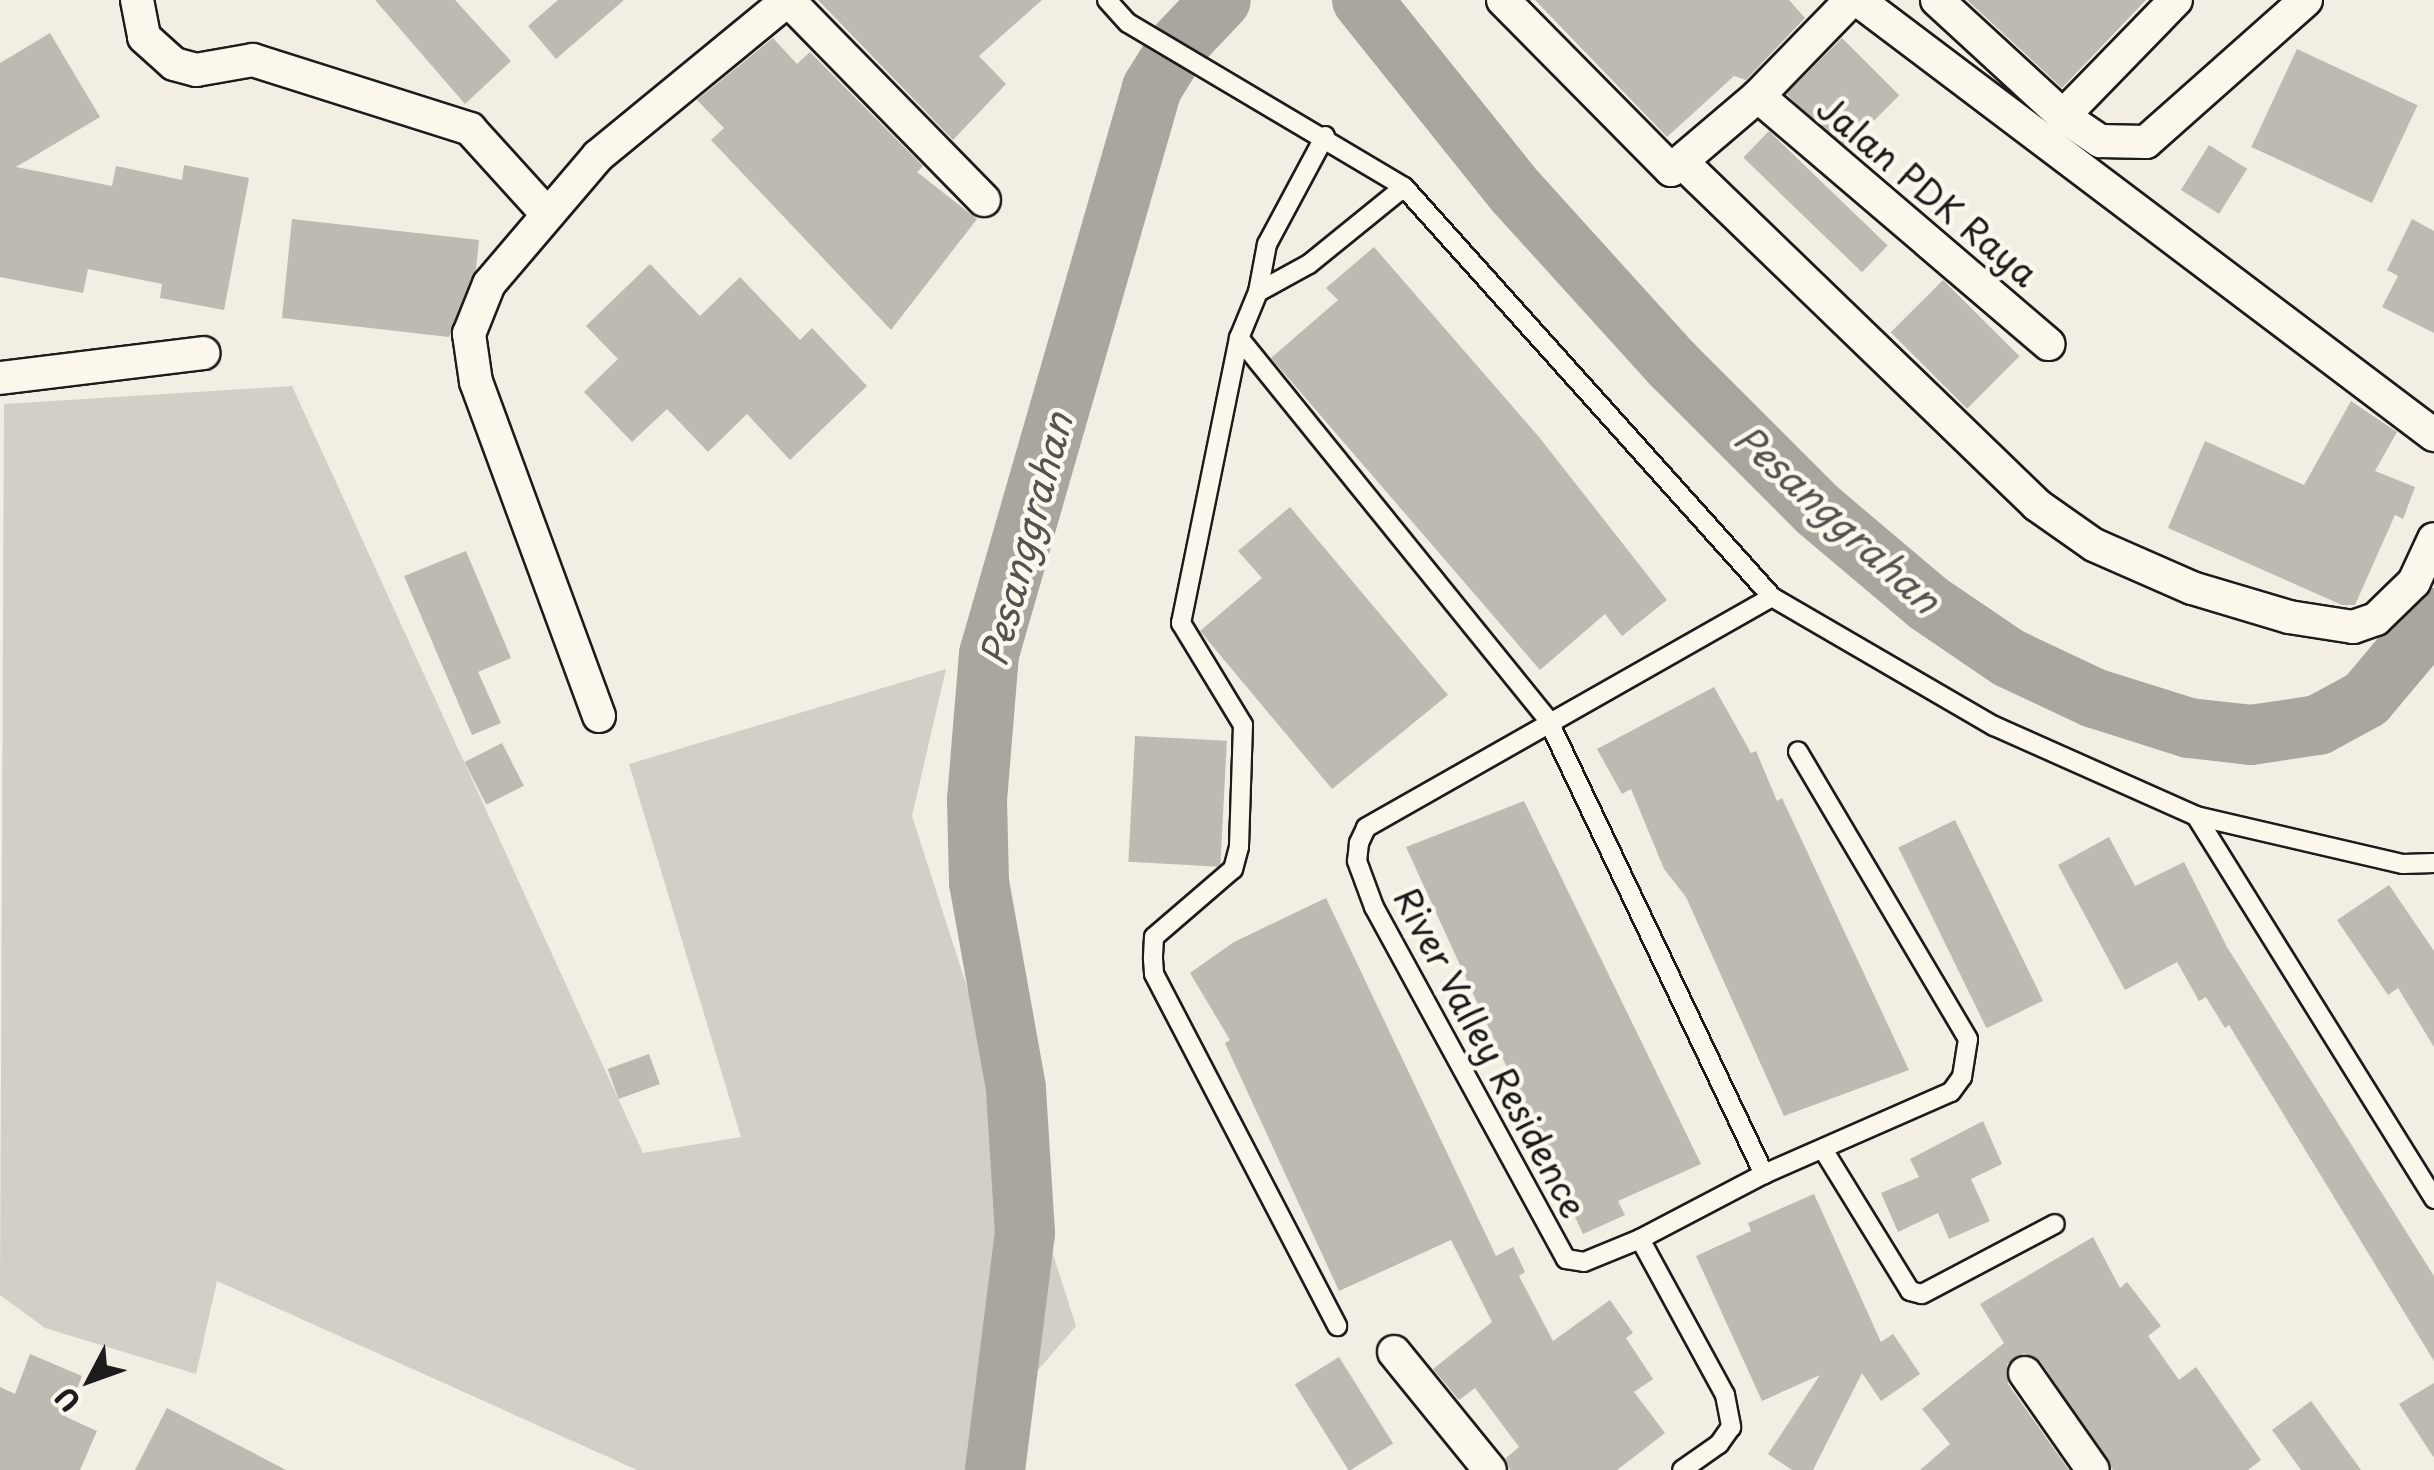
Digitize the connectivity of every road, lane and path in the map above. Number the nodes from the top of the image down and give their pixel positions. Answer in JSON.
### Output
{"nodes":[{"id":1,"x":137,"y":0,"type":"edge"},
{"id":2,"x":788,"y":0,"type":"edge"},
{"id":3,"x":1107,"y":0,"type":"edge"},
{"id":4,"x":1503,"y":0,"type":"edge"},
{"id":5,"x":1854,"y":0,"type":"edge"},
{"id":6,"x":1938,"y":0,"type":"edge"},
{"id":7,"x":2176,"y":0,"type":"edge"},
{"id":8,"x":2306,"y":0,"type":"edge"},
{"id":9,"x":1758,"y":96,"type":"junction"},
{"id":10,"x":2063,"y":116,"type":"junction"},
{"id":11,"x":1325,"y":136,"type":"junction"},
{"id":12,"x":1684,"y":164,"type":"junction"},
{"id":13,"x":1404,"y":187,"type":"junction"},
{"id":14,"x":984,"y":200,"type":"dead end"},
{"id":15,"x":547,"y":214,"type":"junction"},
{"id":16,"x":1258,"y":292,"type":"junction"},
{"id":17,"x":1239,"y":338,"type":"junction"},
{"id":18,"x":2048,"y":344,"type":"dead end"},
{"id":19,"x":203,"y":353,"type":"dead end"},
{"id":20,"x":0,"y":378,"type":"edge"},
{"id":21,"x":2434,"y":435,"type":"edge"},
{"id":22,"x":2434,"y":539,"type":"edge"},
{"id":23,"x":1772,"y":596,"type":"junction"},
{"id":24,"x":599,"y":716,"type":"dead end"},
{"id":25,"x":1548,"y":720,"type":"junction"},
{"id":26,"x":1798,"y":752,"type":"dead end"},
{"id":27,"x":2196,"y":816,"type":"junction"},
{"id":28,"x":2434,"y":863,"type":"edge"},
{"id":29,"x":1824,"y":1151,"type":"junction"},
{"id":30,"x":1764,"y":1174,"type":"junction"},
{"id":31,"x":2434,"y":1199,"type":"edge"},
{"id":32,"x":2055,"y":1224,"type":"dead end"},
{"id":33,"x":1640,"y":1239,"type":"junction"},
{"id":34,"x":1337,"y":1326,"type":"dead end"},
{"id":35,"x":1394,"y":1352,"type":"dead end"},
{"id":36,"x":2025,"y":1373,"type":"dead end"},
{"id":37,"x":1490,"y":1470,"type":"edge"},
{"id":38,"x":1682,"y":1470,"type":"edge"},
{"id":39,"x":2094,"y":1470,"type":"edge"}],
"edges":[{"from":1,"to":15,"type":"street"},
{"from":2,"to":14,"type":"street"},
{"from":2,"to":15,"type":"street"},
{"from":3,"to":11,"type":"lane"},
{"from":4,"to":12,"type":"street"},
{"from":5,"to":9,"type":"street","name":"Jalan PDK Raya"},
{"from":5,"to":21,"type":"street"},
{"from":6,"to":10,"type":"street"},
{"from":7,"to":10,"type":"street"},
{"from":8,"to":10,"type":"street"},
{"from":9,"to":12,"type":"street","name":"Jalan PDK Raya"},
{"from":9,"to":18,"type":"street","name":"Jalan PDK Raya"},
{"from":11,"to":13,"type":"lane"},
{"from":11,"to":16,"type":"lane"},
{"from":12,"to":22,"type":"street"},
{"from":13,"to":16,"type":"lane"},
{"from":13,"to":23,"type":"lane"},
{"from":15,"to":24,"type":"street"},
{"from":16,"to":17,"type":"lane"},
{"from":17,"to":25,"type":"lane"},
{"from":17,"to":34,"type":"lane"},
{"from":19,"to":20,"type":"street"},
{"from":23,"to":25,"type":"lane","name":"River Valley Residence"},
{"from":23,"to":27,"type":"lane"},
{"from":25,"to":30,"type":"lane"},
{"from":25,"to":33,"type":"lane","name":"River Valley Residence"},
{"from":26,"to":29,"type":"lane","name":"River Valley Residence"},
{"from":27,"to":28,"type":"lane"},
{"from":27,"to":31,"type":"lane"},
{"from":29,"to":30,"type":"lane","name":"River Valley Residence"},
{"from":29,"to":32,"type":"lane"},
{"from":30,"to":33,"type":"lane","name":"River Valley Residence"},
{"from":33,"to":38,"type":"lane"},
{"from":35,"to":37,"type":"street"},
{"from":36,"to":39,"type":"street"}]}
